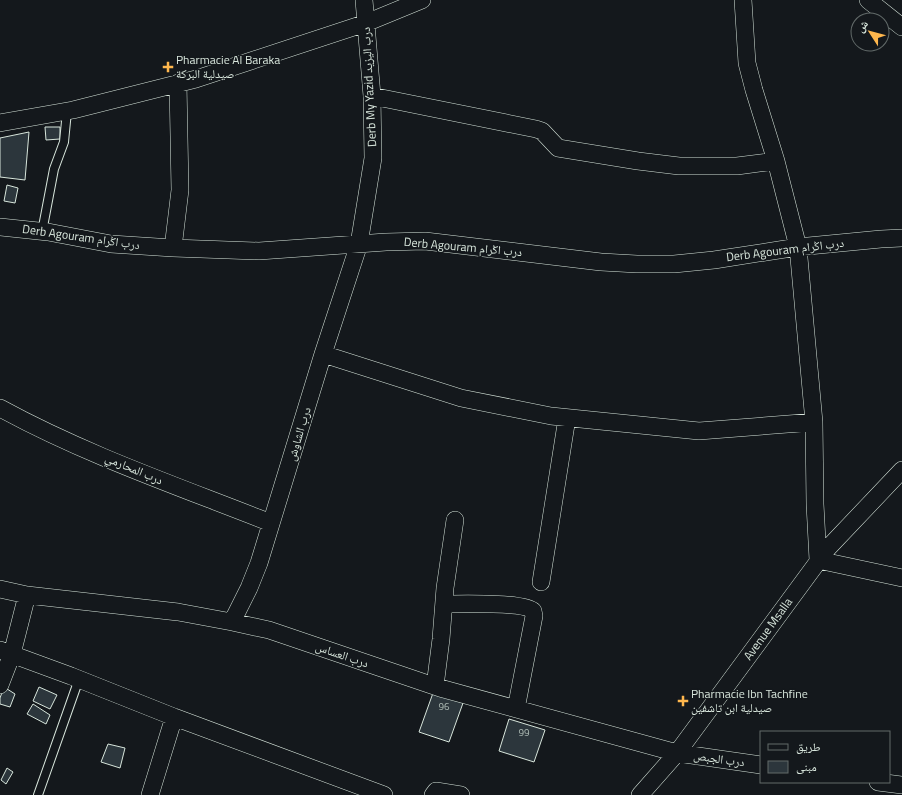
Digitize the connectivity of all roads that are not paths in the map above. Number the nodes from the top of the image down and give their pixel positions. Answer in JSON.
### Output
{"nodes":[{"id":1,"x":364,"y":0,"type":"edge"},
{"id":2,"x":422,"y":0,"type":"edge"},
{"id":3,"x":743,"y":0,"type":"edge"},
{"id":4,"x":868,"y":0,"type":"edge"},
{"id":5,"x":366,"y":23,"type":"junction"},
{"id":6,"x":902,"y":27,"type":"edge"},
{"id":7,"x":178,"y":83,"type":"junction"},
{"id":8,"x":372,"y":96,"type":"junction"},
{"id":9,"x":67,"y":111,"type":"junction"},
{"id":10,"x":0,"y":123,"type":"edge"},
{"id":11,"x":776,"y":161,"type":"junction"},
{"id":12,"x":0,"y":227,"type":"edge"},
{"id":13,"x":42,"y":232,"type":"junction"},
{"id":14,"x":902,"y":238,"type":"edge"},
{"id":15,"x":359,"y":244,"type":"junction"},
{"id":16,"x":798,"y":247,"type":"junction"},
{"id":17,"x":173,"y":248,"type":"junction"},
{"id":18,"x":323,"y":354,"type":"junction"},
{"id":19,"x":0,"y":408,"type":"edge"},
{"id":20,"x":567,"y":418,"type":"junction"},
{"id":21,"x":814,"y":422,"type":"junction"},
{"id":22,"x":902,"y":470,"type":"edge"},
{"id":23,"x":455,"y":520,"type":"dead end"},
{"id":24,"x":271,"y":523,"type":"junction"},
{"id":25,"x":818,"y":560,"type":"junction"},
{"id":26,"x":902,"y":578,"type":"edge"},
{"id":27,"x":541,"y":582,"type":"dead end"},
{"id":28,"x":0,"y":589,"type":"edge"},
{"id":29,"x":27,"y":595,"type":"junction"},
{"id":30,"x":444,"y":604,"type":"junction"},
{"id":31,"x":232,"y":622,"type":"junction"},
{"id":32,"x":6,"y":652,"type":"edge"},
{"id":33,"x":79,"y":680,"type":"junction"},
{"id":34,"x":0,"y":685,"type":"edge"},
{"id":35,"x":435,"y":686,"type":"junction"},
{"id":36,"x":516,"y":709,"type":"junction"},
{"id":37,"x":174,"y":717,"type":"junction"},
{"id":38,"x":677,"y":753,"type":"junction"},
{"id":39,"x":760,"y":765,"type":"edge"},
{"id":40,"x":886,"y":783,"type":"edge"},
{"id":41,"x":902,"y":785,"type":"edge"},
{"id":42,"x":38,"y":795,"type":"edge"},
{"id":43,"x":150,"y":795,"type":"edge"},
{"id":44,"x":384,"y":795,"type":"edge"},
{"id":45,"x":433,"y":795,"type":"edge"},
{"id":46,"x":461,"y":795,"type":"edge"},
{"id":47,"x":640,"y":795,"type":"edge"}],
"edges":[{"from":1,"to":5,"type":"street","name":"Derb My Yazid درب اليزيد"},
{"from":2,"to":5,"type":"street"},
{"from":3,"to":11,"type":"street"},
{"from":4,"to":6,"type":"street"},
{"from":5,"to":7,"type":"street"},
{"from":5,"to":8,"type":"street","name":"Derb My Yazid درب اليزيد"},
{"from":7,"to":9,"type":"street"},
{"from":7,"to":17,"type":"street"},
{"from":8,"to":11,"type":"street"},
{"from":8,"to":15,"type":"street","name":"Derb My Yazid درب اليزيد"},
{"from":9,"to":10,"type":"street"},
{"from":9,"to":13,"type":"lane"},
{"from":11,"to":16,"type":"street"},
{"from":12,"to":13,"type":"street","name":"Derb Agouram درب اڭرام"},
{"from":13,"to":17,"type":"street","name":"Derb Agouram درب اڭرام"},
{"from":14,"to":16,"type":"street","name":"Derb Agouram درب اڭرام"},
{"from":15,"to":16,"type":"street","name":"Derb Agouram درب اڭرام"},
{"from":15,"to":17,"type":"street","name":"Derb Agouram درب اڭرام"},
{"from":15,"to":18,"type":"street","name":"درب الشاوش"},
{"from":16,"to":21,"type":"street"},
{"from":18,"to":20,"type":"street"},
{"from":18,"to":24,"type":"street","name":"درب الشاوش"},
{"from":19,"to":24,"type":"street","name":"درب المحارمي"},
{"from":20,"to":21,"type":"street"},
{"from":20,"to":27,"type":"street"},
{"from":21,"to":25,"type":"street"},
{"from":22,"to":25,"type":"street","name":"Avenue Msalla"},
{"from":23,"to":30,"type":"street"},
{"from":24,"to":31,"type":"street","name":"درب الشاوش"},
{"from":25,"to":26,"type":"street"},
{"from":25,"to":38,"type":"street","name":"Avenue Msalla"},
{"from":28,"to":29,"type":"street","name":"درب العساس"},
{"from":29,"to":31,"type":"street","name":"درب العساس"},
{"from":29,"to":32,"type":"street"},
{"from":30,"to":35,"type":"street"},
{"from":30,"to":36,"type":"street"},
{"from":31,"to":35,"type":"street","name":"درب العساس"},
{"from":32,"to":33,"type":"street"},
{"from":32,"to":34,"type":"street"},
{"from":33,"to":37,"type":"street"},
{"from":33,"to":42,"type":"lane"},
{"from":35,"to":36,"type":"street","name":"درب العساس"},
{"from":36,"to":38,"type":"street","name":"درب العساس"},
{"from":37,"to":43,"type":"street"},
{"from":37,"to":44,"type":"street"},
{"from":38,"to":39,"type":"street","name":"درب الجبص"},
{"from":38,"to":47,"type":"street","name":"Avenue Msalla"},
{"from":40,"to":41,"type":"street"},
{"from":45,"to":46,"type":"street"}]}
